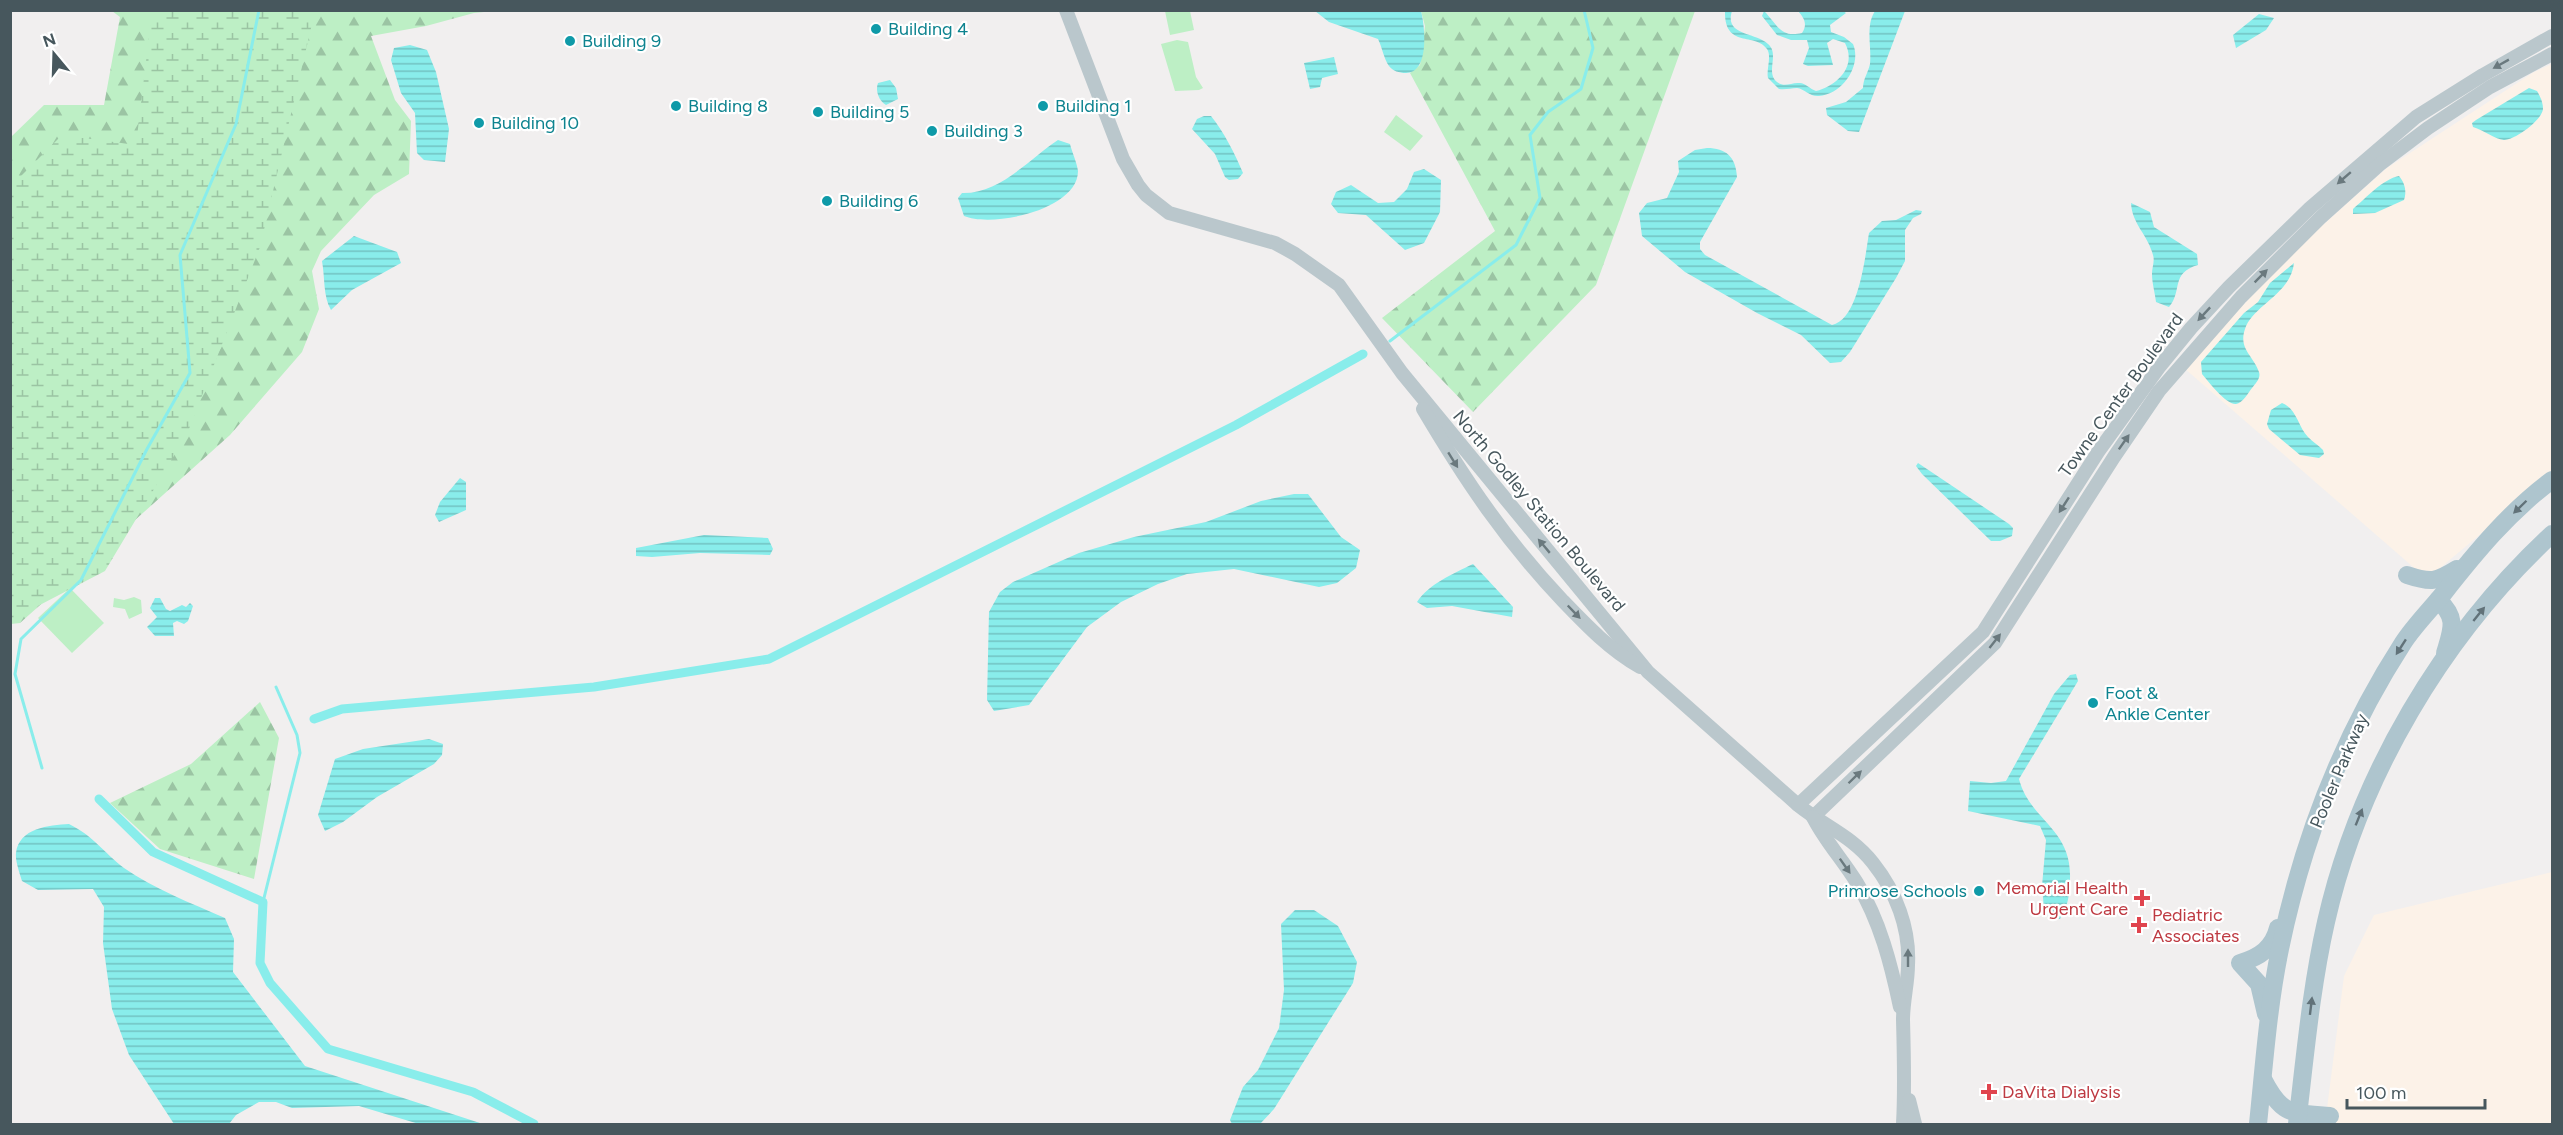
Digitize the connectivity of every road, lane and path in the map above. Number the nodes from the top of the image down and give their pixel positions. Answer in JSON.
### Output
{"nodes":[{"id":1,"x":1066,"y":10,"type":"edge"},
{"id":2,"x":2553,"y":36,"type":"edge"},
{"id":3,"x":2553,"y":54,"type":"edge"},
{"id":4,"x":1402,"y":373,"type":"junction"},
{"id":5,"x":2553,"y":480,"type":"edge"},
{"id":6,"x":2553,"y":534,"type":"edge"},
{"id":7,"x":2466,"y":564,"type":"junction"},
{"id":8,"x":2407,"y":575,"type":"dead end"},
{"id":9,"x":2438,"y":600,"type":"junction"},
{"id":10,"x":2443,"y":660,"type":"junction"},
{"id":11,"x":1648,"y":672,"type":"junction"},
{"id":12,"x":1798,"y":805,"type":"junction"},
{"id":13,"x":1813,"y":817,"type":"junction"},
{"id":14,"x":2300,"y":871,"type":"junction"},
{"id":15,"x":1903,"y":1016,"type":"junction"},
{"id":16,"x":2268,"y":1029,"type":"junction"},
{"id":17,"x":2304,"y":1064,"type":"junction"},
{"id":18,"x":2262,"y":1079,"type":"junction"},
{"id":19,"x":1906,"y":1086,"type":"junction"},
{"id":20,"x":2310,"y":1120,"type":"edge"},
{"id":21,"x":1903,"y":1125,"type":"edge"},
{"id":22,"x":1915,"y":1125,"type":"edge"},
{"id":23,"x":2258,"y":1125,"type":"edge"}],
"edges":[{"from":1,"to":4,"type":"street","name":"North Godley Station Boulevard"},
{"from":2,"to":12,"type":"street","name":"Towne Center Boulevard","one_way":true},
{"from":13,"to":3,"type":"street","name":"Towne Center Boulevard","one_way":true},
{"from":11,"to":4,"type":"street","name":"North Godley Station Boulevard","one_way":true},
{"from":4,"to":11,"type":"street","name":"North Godley Station Boulevard","one_way":true},
{"from":5,"to":7,"type":"main road","name":"Pooler Parkway","one_way":true},
{"from":10,"to":6,"type":"main road","name":"Pooler Parkway","one_way":true},
{"from":7,"to":8,"type":"main road"},
{"from":7,"to":9,"type":"main road","name":"Pooler Parkway"},
{"from":9,"to":10,"type":"main road"},
{"from":9,"to":14,"type":"main road","name":"Pooler Parkway","one_way":true},
{"from":17,"to":10,"type":"main road","name":"Pooler Parkway","one_way":true},
{"from":11,"to":12,"type":"street","name":"North Godley Station Boulevard"},
{"from":12,"to":13,"type":"street","name":"North Godley Station Boulevard"},
{"from":13,"to":15,"type":"street","name":"North Godley Station Boulevard","one_way":true},
{"from":15,"to":13,"type":"street","name":"North Godley Station Boulevard","one_way":true},
{"from":14,"to":16,"type":"main road","name":"Pooler Parkway"},
{"from":14,"to":16,"type":"main road"},
{"from":15,"to":19,"type":"street","name":"North Godley Station Boulevard"},
{"from":16,"to":18,"type":"main road","name":"Pooler Parkway"},
{"from":17,"to":20,"type":"main road","name":"Pooler Parkway"},
{"from":17,"to":20,"type":"main road"},
{"from":18,"to":20,"type":"main road"},
{"from":18,"to":23,"type":"main road","name":"Pooler Parkway"},
{"from":19,"to":21,"type":"street","name":"North Godley Station Boulevard"},
{"from":19,"to":22,"type":"street","name":"North Godley Station Boulevard"}]}
